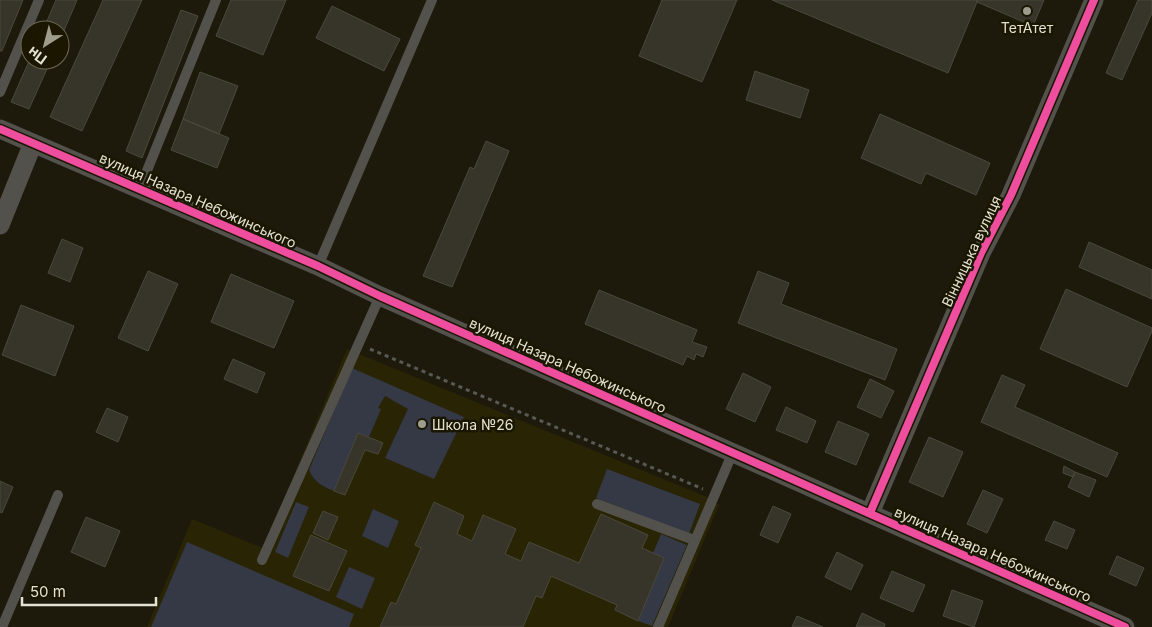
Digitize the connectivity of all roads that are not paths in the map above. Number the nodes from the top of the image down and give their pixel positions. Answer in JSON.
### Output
{"nodes":[{"id":1,"x":39,"y":0,"type":"edge"},
{"id":2,"x":216,"y":0,"type":"edge"},
{"id":3,"x":432,"y":0,"type":"edge"},
{"id":4,"x":1094,"y":0,"type":"edge"},
{"id":5,"x":0,"y":92,"type":"edge"},
{"id":6,"x":0,"y":129,"type":"edge"},
{"id":7,"x":33,"y":143,"type":"junction"},
{"id":8,"x":140,"y":188,"type":"junction"},
{"id":9,"x":0,"y":226,"type":"edge"},
{"id":10,"x":318,"y":266,"type":"junction"},
{"id":11,"x":380,"y":296,"type":"junction"},
{"id":12,"x":733,"y":452,"type":"junction"},
{"id":13,"x":58,"y":495,"type":"dead end"},
{"id":14,"x":597,"y":504,"type":"dead end"},
{"id":15,"x":870,"y":513,"type":"junction"},
{"id":16,"x":694,"y":540,"type":"junction"},
{"id":17,"x":262,"y":560,"type":"dead end"},
{"id":18,"x":2,"y":627,"type":"edge"},
{"id":19,"x":658,"y":627,"type":"edge"},
{"id":20,"x":1125,"y":627,"type":"edge"}],
"edges":[{"from":1,"to":5,"type":"lane"},
{"from":2,"to":8,"type":"lane"},
{"from":3,"to":10,"type":"lane"},
{"from":4,"to":15,"type":"street","name":"Вінницька вулиця"},
{"from":6,"to":7,"type":"street","name":"вулиця Назара Небожинського"},
{"from":7,"to":8,"type":"street","name":"вулиця Назара Небожинського"},
{"from":7,"to":9,"type":"street"},
{"from":8,"to":10,"type":"street","name":"вулиця Назара Небожинського"},
{"from":10,"to":11,"type":"street","name":"вулиця Назара Небожинського"},
{"from":11,"to":12,"type":"street","name":"вулиця Назара Небожинського"},
{"from":11,"to":17,"type":"lane"},
{"from":12,"to":15,"type":"street","name":"вулиця Назара Небожинського"},
{"from":12,"to":16,"type":"lane"},
{"from":13,"to":18,"type":"lane"},
{"from":14,"to":16,"type":"lane"},
{"from":15,"to":20,"type":"street","name":"вулиця Назара Небожинського"},
{"from":16,"to":19,"type":"lane"}]}
